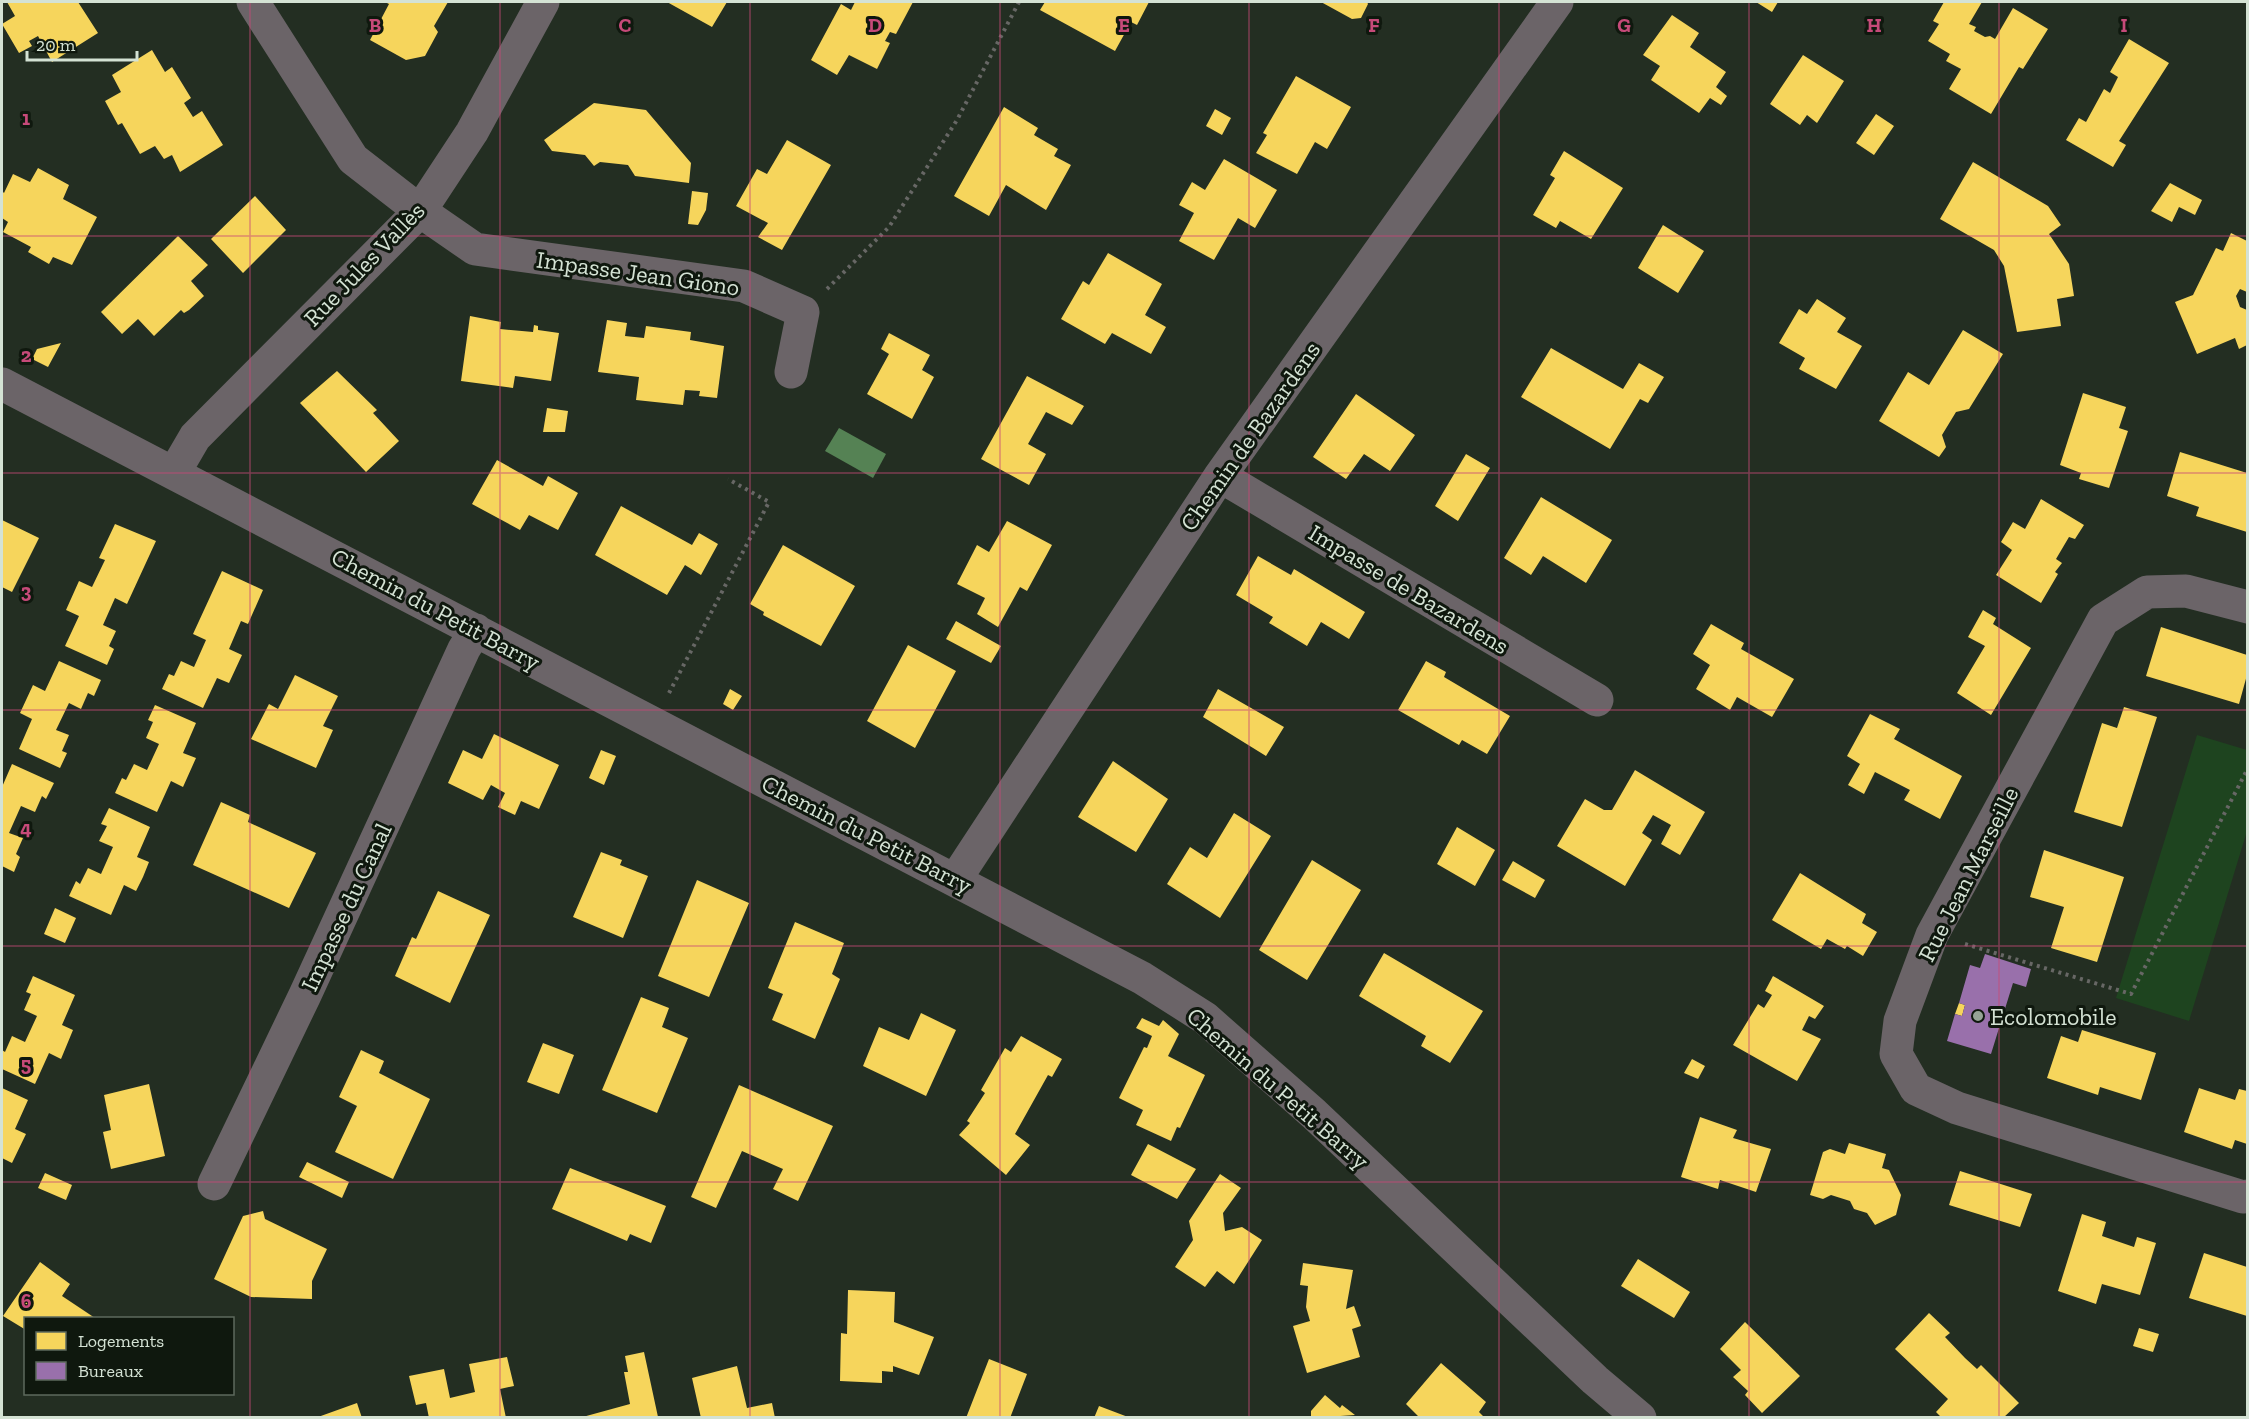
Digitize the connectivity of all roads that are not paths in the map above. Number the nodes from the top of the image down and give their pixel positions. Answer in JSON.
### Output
{"nodes":[{"id":1,"x":253,"y":2,"type":"edge"},
{"id":2,"x":543,"y":2,"type":"edge"},
{"id":3,"x":1557,"y":2,"type":"edge"},
{"id":4,"x":420,"y":211,"type":"junction"},
{"id":5,"x":791,"y":372,"type":"dead end"},
{"id":6,"x":2,"y":384,"type":"edge"},
{"id":7,"x":174,"y":473,"type":"junction"},
{"id":8,"x":1221,"y":476,"type":"junction"},
{"id":9,"x":2247,"y":607,"type":"edge"},
{"id":10,"x":476,"y":630,"type":"junction"},
{"id":11,"x":1597,"y":700,"type":"dead end"},
{"id":12,"x":955,"y":880,"type":"junction"},
{"id":13,"x":214,"y":1184,"type":"dead end"},
{"id":14,"x":2247,"y":1196,"type":"edge"},
{"id":15,"x":1637,"y":1417,"type":"edge"}],
"edges":[{"from":1,"to":4,"type":"street","name":"Impasse Jean Giono"},
{"from":2,"to":4,"type":"street","name":"Rue Jules Vallès"},
{"from":3,"to":8,"type":"street","name":"Chemin de Bazardens"},
{"from":4,"to":5,"type":"street","name":"Impasse Jean Giono"},
{"from":4,"to":7,"type":"street","name":"Rue Jules Vallès"},
{"from":6,"to":7,"type":"street","name":"Chemin du Petit Barry"},
{"from":7,"to":10,"type":"street","name":"Chemin du Petit Barry"},
{"from":8,"to":11,"type":"street","name":"Impasse de Bazardens"},
{"from":8,"to":12,"type":"street","name":"Chemin de Bazardens"},
{"from":9,"to":14,"type":"street","name":"Rue Jean Marseille"},
{"from":10,"to":12,"type":"street","name":"Chemin du Petit Barry"},
{"from":10,"to":13,"type":"street","name":"Impasse du Canal"},
{"from":12,"to":15,"type":"street","name":"Chemin du Petit Barry"}]}
